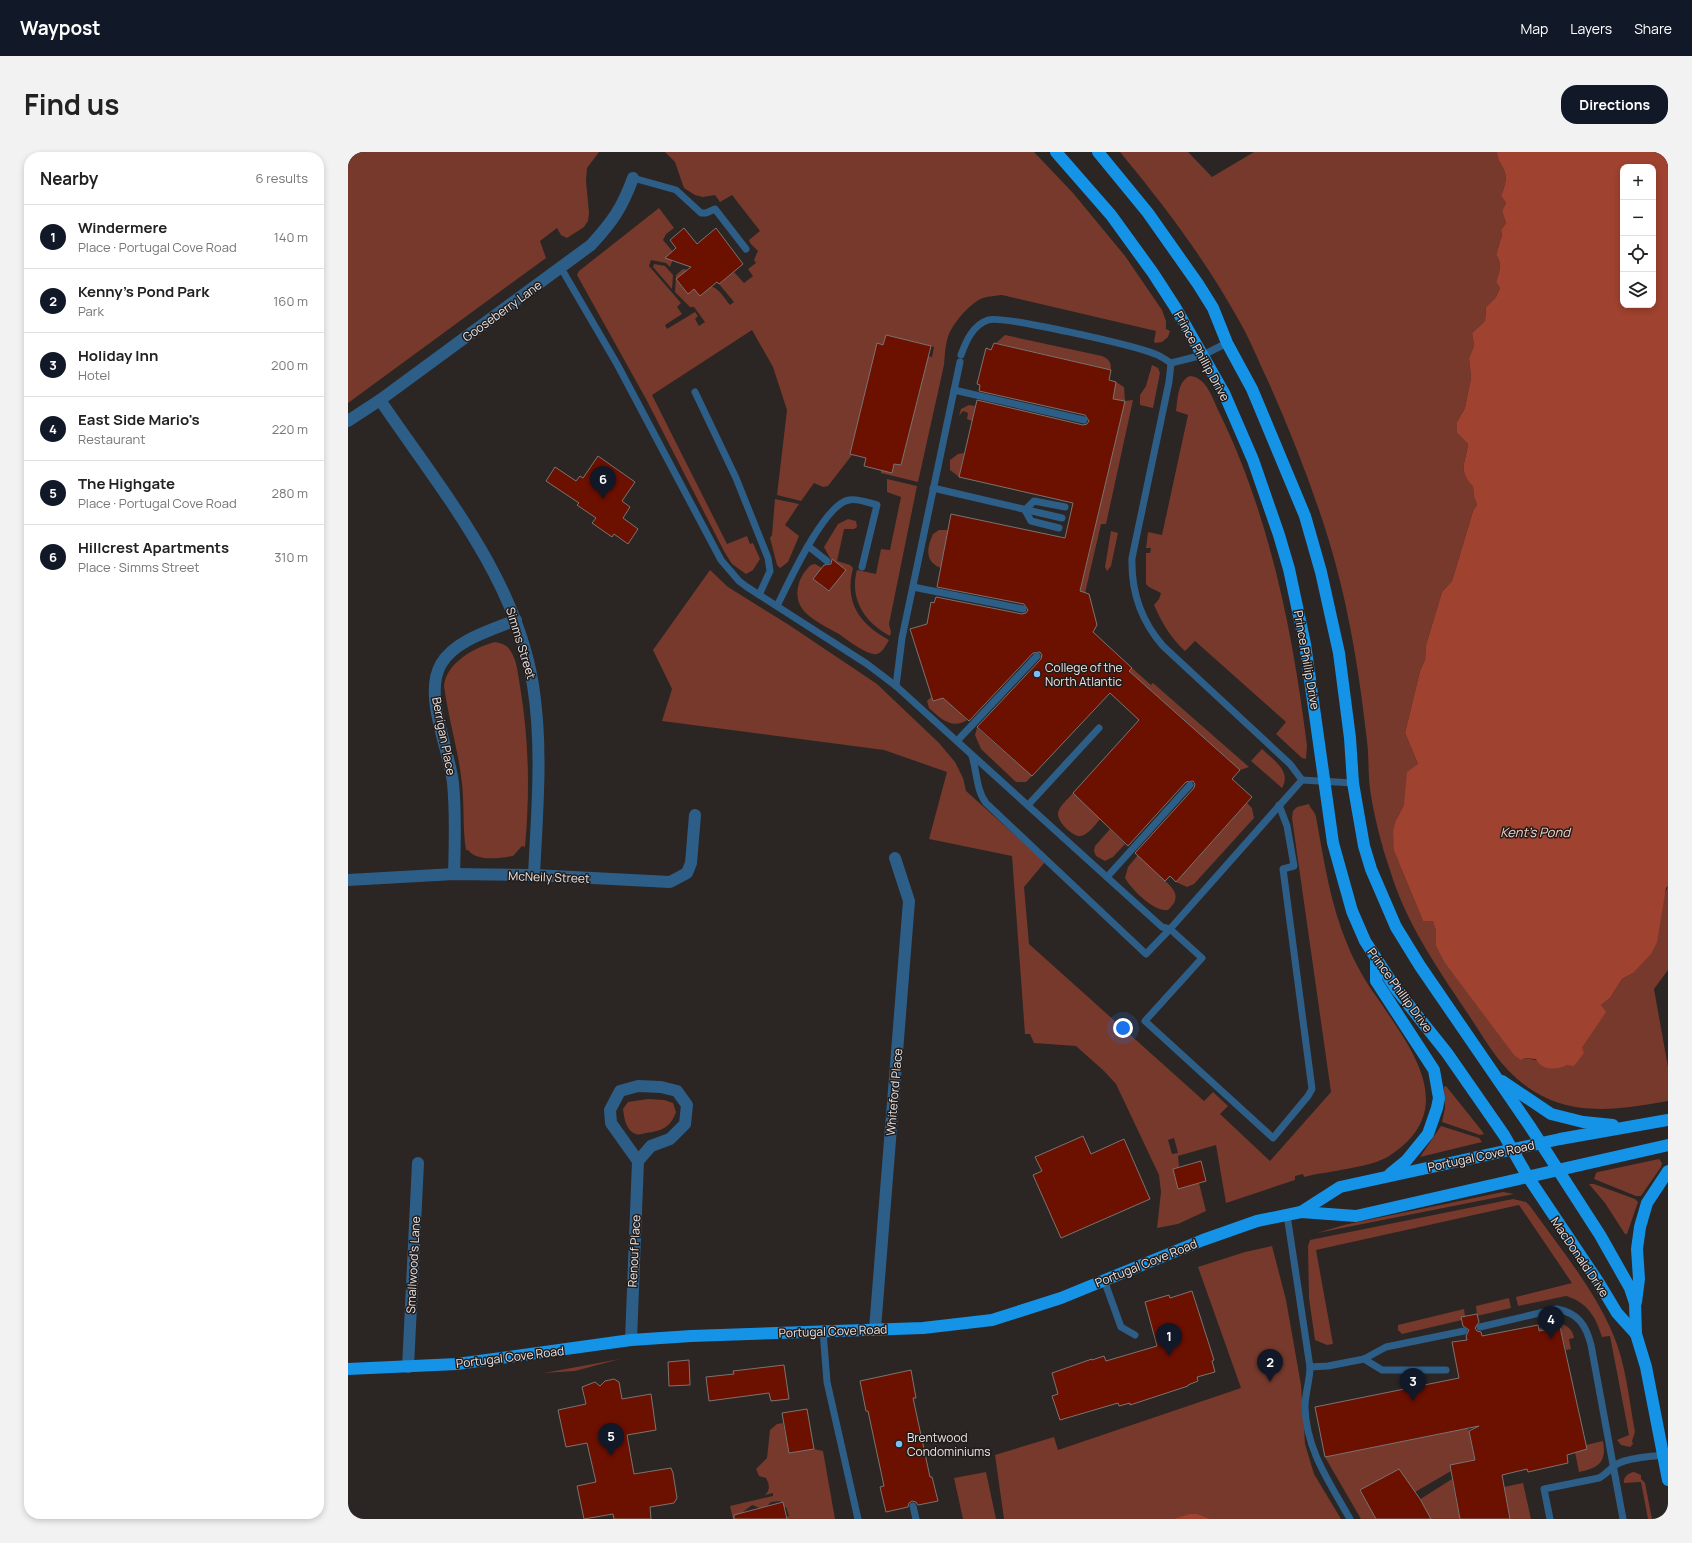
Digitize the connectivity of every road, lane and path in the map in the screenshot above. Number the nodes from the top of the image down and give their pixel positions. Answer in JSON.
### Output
{"nodes":[{"id":1,"x":1056,"y":152,"type":"edge"},
{"id":2,"x":1098,"y":152,"type":"edge"},
{"id":3,"x":633,"y":178,"type":"joint"},
{"id":4,"x":746,"y":249,"type":"dead end"},
{"id":5,"x":561,"y":268,"type":"junction"},
{"id":6,"x":1227,"y":343,"type":"junction"},
{"id":7,"x":1203,"y":355,"type":"junction"},
{"id":8,"x":1171,"y":363,"type":"junction"},
{"id":9,"x":954,"y":390,"type":"junction"},
{"id":10,"x":695,"y":392,"type":"dead end"},
{"id":11,"x":380,"y":400,"type":"junction"},
{"id":12,"x":1084,"y":420,"type":"dead end"},
{"id":13,"x":348,"y":421,"type":"edge"},
{"id":14,"x":933,"y":488,"type":"junction"},
{"id":15,"x":1065,"y":507,"type":"dead end"},
{"id":16,"x":1025,"y":510,"type":"junction"},
{"id":17,"x":1062,"y":518,"type":"dead end"},
{"id":18,"x":1059,"y":528,"type":"dead end"},
{"id":19,"x":808,"y":546,"type":"junction"},
{"id":20,"x":827,"y":561,"type":"dead end"},
{"id":21,"x":862,"y":567,"type":"dead end"},
{"id":22,"x":914,"y":587,"type":"junction"},
{"id":23,"x":759,"y":595,"type":"junction"},
{"id":24,"x":777,"y":606,"type":"junction"},
{"id":25,"x":1023,"y":609,"type":"dead end"},
{"id":26,"x":516,"y":620,"type":"junction"},
{"id":27,"x":1037,"y":656,"type":"dead end"},
{"id":28,"x":896,"y":686,"type":"junction"},
{"id":29,"x":1099,"y":728,"type":"dead end"},
{"id":30,"x":957,"y":741,"type":"junction"},
{"id":31,"x":972,"y":755,"type":"junction"},
{"id":32,"x":1302,"y":780,"type":"junction"},
{"id":33,"x":1325,"y":782,"type":"junction"},
{"id":34,"x":1353,"y":783,"type":"junction"},
{"id":35,"x":1190,"y":785,"type":"dead end"},
{"id":36,"x":1029,"y":804,"type":"junction"},
{"id":37,"x":1279,"y":805,"type":"junction"},
{"id":38,"x":695,"y":815,"type":"dead end"},
{"id":39,"x":895,"y":858,"type":"dead end"},
{"id":40,"x":454,"y":874,"type":"junction"},
{"id":41,"x":534,"y":875,"type":"junction"},
{"id":42,"x":1107,"y":877,"type":"junction"},
{"id":43,"x":348,"y":880,"type":"edge"},
{"id":44,"x":1170,"y":929,"type":"junction"},
{"id":45,"x":1376,"y":959,"type":"junction"},
{"id":46,"x":1495,"y":1076,"type":"junction"},
{"id":47,"x":1668,"y":1120,"type":"edge"},
{"id":48,"x":1626,"y":1126,"type":"junction"},
{"id":49,"x":1540,"y":1143,"type":"junction"},
{"id":50,"x":1668,"y":1145,"type":"edge"},
{"id":51,"x":1513,"y":1150,"type":"junction"},
{"id":52,"x":638,"y":1161,"type":"junction"},
{"id":53,"x":418,"y":1163,"type":"dead end"},
{"id":54,"x":1558,"y":1170,"type":"junction"},
{"id":55,"x":1668,"y":1171,"type":"edge"},
{"id":56,"x":1388,"y":1175,"type":"junction"},
{"id":57,"x":1528,"y":1177,"type":"junction"},
{"id":58,"x":1301,"y":1212,"type":"junction"},
{"id":59,"x":1288,"y":1215,"type":"junction"},
{"id":60,"x":1104,"y":1280,"type":"junction"},
{"id":61,"x":1635,"y":1303,"type":"junction"},
{"id":62,"x":1480,"y":1327,"type":"dead end"},
{"id":63,"x":875,"y":1329,"type":"junction"},
{"id":64,"x":823,"y":1331,"type":"junction"},
{"id":65,"x":1464,"y":1331,"type":"dead end"},
{"id":66,"x":1636,"y":1334,"type":"junction"},
{"id":67,"x":1135,"y":1335,"type":"dead end"},
{"id":68,"x":631,"y":1340,"type":"junction"},
{"id":69,"x":1364,"y":1359,"type":"junction"},
{"id":70,"x":408,"y":1367,"type":"junction"},
{"id":71,"x":1310,"y":1367,"type":"junction"},
{"id":72,"x":348,"y":1369,"type":"edge"},
{"id":73,"x":1446,"y":1370,"type":"dead end"},
{"id":74,"x":1663,"y":1455,"type":"junction"},
{"id":75,"x":1612,"y":1469,"type":"junction"},
{"id":76,"x":1668,"y":1480,"type":"edge"},
{"id":77,"x":913,"y":1506,"type":"dead end"},
{"id":78,"x":858,"y":1519,"type":"edge"},
{"id":79,"x":916,"y":1519,"type":"edge"},
{"id":80,"x":1350,"y":1519,"type":"edge"},
{"id":81,"x":1550,"y":1519,"type":"edge"},
{"id":82,"x":1623,"y":1519,"type":"edge"}],
"edges":[{"from":1,"to":7,"type":"main road","name":"Prince Phillip Drive"},
{"from":2,"to":6,"type":"main road"},
{"from":3,"to":4,"type":"lane"},
{"from":3,"to":5,"type":"street","name":"Gooseberry Lane"},
{"from":5,"to":11,"type":"street","name":"Gooseberry Lane"},
{"from":5,"to":23,"type":"lane"},
{"from":6,"to":7,"type":"lane"},
{"from":6,"to":34,"type":"main road"},
{"from":7,"to":8,"type":"lane"},
{"from":7,"to":33,"type":"main road","name":"Prince Phillip Drive"},
{"from":8,"to":9,"type":"lane"},
{"from":8,"to":32,"type":"lane"},
{"from":9,"to":12,"type":"lane"},
{"from":9,"to":14,"type":"lane"},
{"from":10,"to":23,"type":"lane"},
{"from":11,"to":13,"type":"street","name":"Gooseberry Lane"},
{"from":11,"to":26,"type":"street","name":"Simms Street"},
{"from":14,"to":16,"type":"lane"},
{"from":14,"to":22,"type":"lane"},
{"from":15,"to":16,"type":"lane"},
{"from":16,"to":17,"type":"lane"},
{"from":16,"to":18,"type":"lane"},
{"from":19,"to":20,"type":"lane"},
{"from":19,"to":21,"type":"lane"},
{"from":19,"to":24,"type":"lane"},
{"from":22,"to":25,"type":"lane"},
{"from":22,"to":28,"type":"lane"},
{"from":23,"to":24,"type":"lane"},
{"from":24,"to":28,"type":"lane"},
{"from":26,"to":40,"type":"street","name":"Berrigan Place"},
{"from":26,"to":41,"type":"street","name":"Simms Street"},
{"from":27,"to":30,"type":"lane"},
{"from":28,"to":30,"type":"lane"},
{"from":29,"to":36,"type":"lane"},
{"from":30,"to":31,"type":"lane"},
{"from":31,"to":36,"type":"lane"},
{"from":31,"to":44,"type":"lane"},
{"from":32,"to":33,"type":"lane"},
{"from":32,"to":37,"type":"lane"},
{"from":33,"to":34,"type":"lane"},
{"from":33,"to":45,"type":"main road","name":"Prince Phillip Drive"},
{"from":34,"to":46,"type":"main road"},
{"from":35,"to":42,"type":"lane"},
{"from":36,"to":42,"type":"lane"},
{"from":37,"to":44,"type":"lane"},
{"from":37,"to":44,"type":"lane"},
{"from":38,"to":41,"type":"street","name":"McNeily Street"},
{"from":39,"to":63,"type":"street","name":"Whiteford Place"},
{"from":40,"to":41,"type":"street","name":"McNeily Street"},
{"from":40,"to":43,"type":"street","name":"McNeily Street"},
{"from":42,"to":44,"type":"lane"},
{"from":45,"to":51,"type":"main road","name":"Prince Phillip Drive"},
{"from":45,"to":56,"type":"main road"},
{"from":46,"to":48,"type":"main road"},
{"from":46,"to":49,"type":"main road"},
{"from":47,"to":48,"type":"main road","name":"Portugal Cove Road"},
{"from":48,"to":49,"type":"main road","name":"Portugal Cove Road"},
{"from":49,"to":51,"type":"main road","name":"Portugal Cove Road"},
{"from":49,"to":54,"type":"main road"},
{"from":50,"to":54,"type":"main road","name":"Portugal Cove Road"},
{"from":51,"to":56,"type":"main road","name":"Portugal Cove Road"},
{"from":51,"to":57,"type":"main road","name":"Prince Phillip Drive"},
{"from":52,"to":52,"type":"street"},
{"from":52,"to":68,"type":"street","name":"Renouf Place"},
{"from":53,"to":70,"type":"street","name":"Smallwood's Lane"},
{"from":54,"to":57,"type":"main road","name":"Portugal Cove Road"},
{"from":54,"to":61,"type":"main road","name":"MacDonald Drive"},
{"from":55,"to":61,"type":"main road"},
{"from":56,"to":58,"type":"main road","name":"Portugal Cove Road"},
{"from":57,"to":58,"type":"main road","name":"Portugal Cove Road"},
{"from":57,"to":66,"type":"main road","name":"MacDonald Drive"},
{"from":58,"to":59,"type":"main road","name":"Portugal Cove Road"},
{"from":59,"to":60,"type":"main road","name":"Portugal Cove Road"},
{"from":59,"to":71,"type":"lane"},
{"from":60,"to":63,"type":"main road","name":"Portugal Cove Road"},
{"from":60,"to":67,"type":"lane"},
{"from":61,"to":66,"type":"main road","name":"MacDonald Drive"},
{"from":62,"to":75,"type":"lane"},
{"from":63,"to":64,"type":"main road","name":"Portugal Cove Road"},
{"from":64,"to":68,"type":"main road","name":"Portugal Cove Road"},
{"from":64,"to":78,"type":"lane"},
{"from":65,"to":69,"type":"lane"},
{"from":66,"to":74,"type":"main road","name":"MacDonald Drive"},
{"from":68,"to":70,"type":"main road","name":"Portugal Cove Road"},
{"from":69,"to":71,"type":"lane"},
{"from":69,"to":73,"type":"lane"},
{"from":70,"to":72,"type":"main road","name":"Portugal Cove Road"},
{"from":71,"to":80,"type":"lane"},
{"from":74,"to":75,"type":"lane"},
{"from":74,"to":76,"type":"main road","name":"MacDonald Drive"},
{"from":75,"to":81,"type":"lane"},
{"from":75,"to":82,"type":"lane"},
{"from":77,"to":79,"type":"lane"}]}
